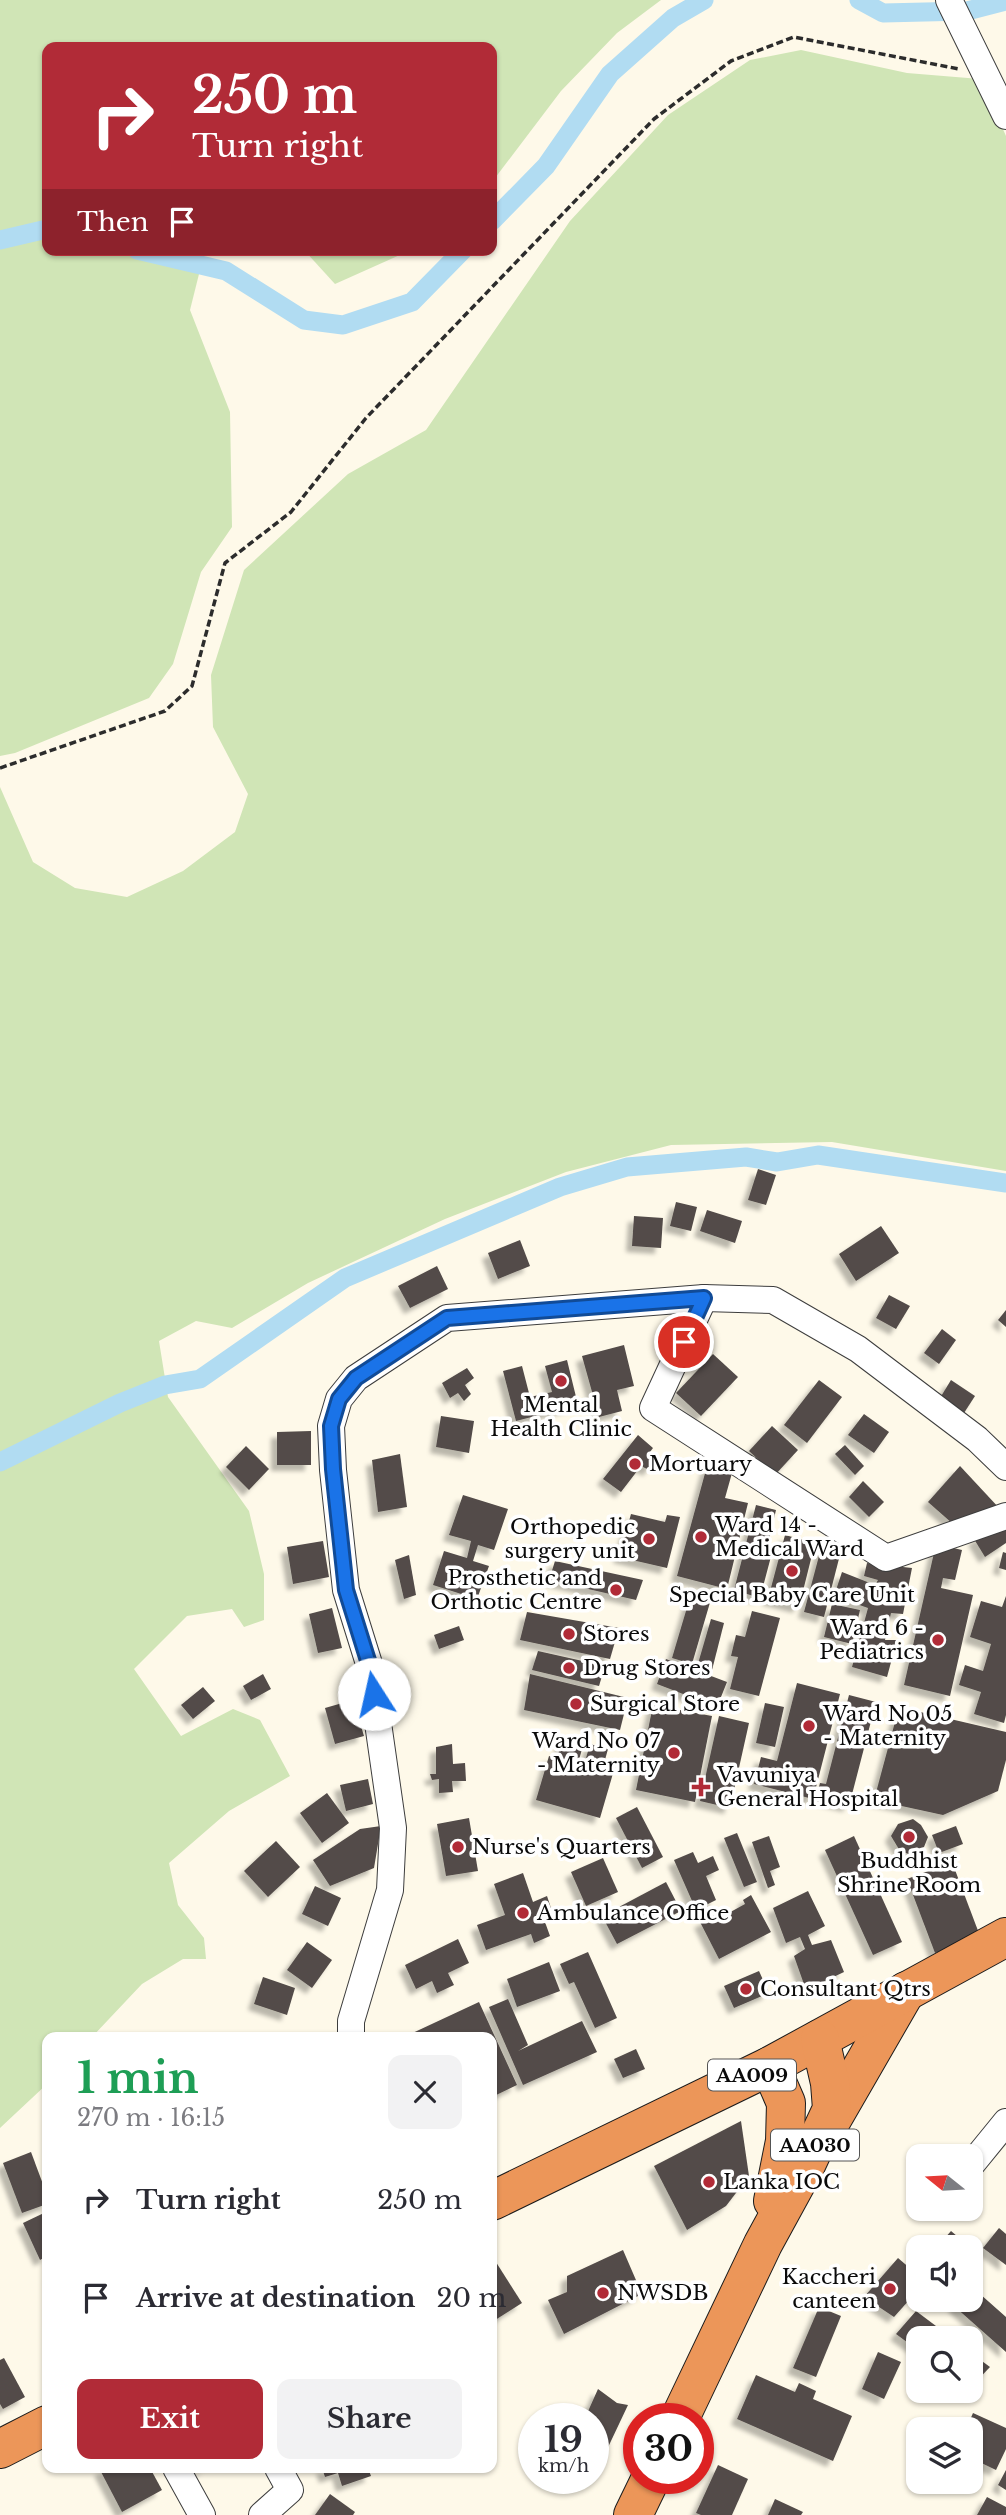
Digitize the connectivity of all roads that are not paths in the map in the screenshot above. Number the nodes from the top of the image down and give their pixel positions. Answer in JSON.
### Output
{"nodes":[{"id":1,"x":949,"y":0,"type":"edge"},
{"id":2,"x":1006,"y":116,"type":"edge"},
{"id":3,"x":704,"y":1298,"type":"junction"},
{"id":4,"x":1006,"y":1467,"type":"edge"},
{"id":5,"x":1006,"y":1516,"type":"edge"},
{"id":6,"x":1006,"y":1937,"type":"edge"},
{"id":7,"x":906,"y":1990,"type":"junction"},
{"id":8,"x":351,"y":2032,"type":"edge"},
{"id":9,"x":820,"y":2039,"type":"junction"},
{"id":10,"x":770,"y":2066,"type":"junction"},
{"id":11,"x":1006,"y":2122,"type":"edge"},
{"id":12,"x":984,"y":2149,"type":"edge"},
{"id":13,"x":804,"y":2169,"type":"junction"},
{"id":14,"x":497,"y":2199,"type":"edge"},
{"id":15,"x":764,"y":2244,"type":"junction"},
{"id":16,"x":687,"y":2403,"type":"edge"},
{"id":17,"x":42,"y":2428,"type":"edge"},
{"id":18,"x":0,"y":2449,"type":"edge"},
{"id":19,"x":179,"y":2473,"type":"edge"},
{"id":20,"x":281,"y":2473,"type":"edge"},
{"id":21,"x":202,"y":2515,"type":"edge"},
{"id":22,"x":262,"y":2515,"type":"edge"}],
"edges":[{"from":1,"to":2,"type":"street"},
{"from":3,"to":4,"type":"street"},
{"from":3,"to":5,"type":"street"},
{"from":3,"to":8,"type":"street"},
{"from":6,"to":7,"type":"highway","number":"AA009"},
{"from":7,"to":9,"type":"highway","number":"AA009"},
{"from":7,"to":13,"type":"highway"},
{"from":9,"to":10,"type":"highway","number":"AA009"},
{"from":9,"to":13,"type":"highway","number":"AA030"},
{"from":10,"to":14,"type":"highway","number":"AA009"},
{"from":10,"to":15,"type":"highway","number":"AA030"},
{"from":11,"to":12,"type":"street"},
{"from":13,"to":15,"type":"highway","number":"AA030"},
{"from":15,"to":16,"type":"highway","number":"AA030"},
{"from":17,"to":18,"type":"highway"},
{"from":19,"to":21,"type":"street"},
{"from":20,"to":22,"type":"street"}]}
